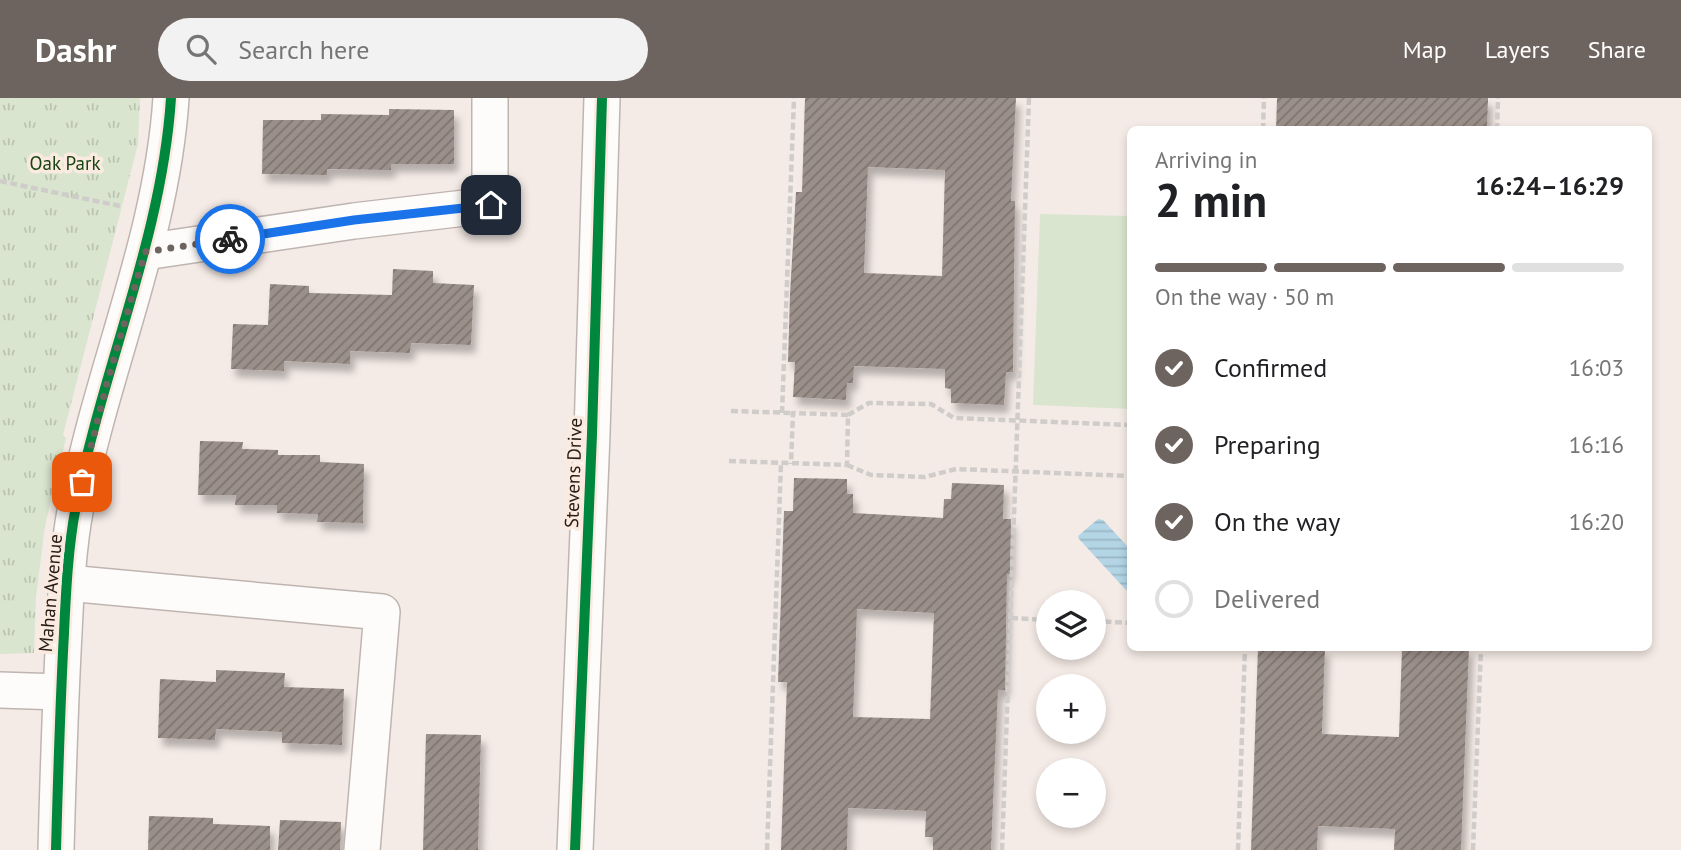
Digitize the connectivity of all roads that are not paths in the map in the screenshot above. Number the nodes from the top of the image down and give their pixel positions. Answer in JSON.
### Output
{"nodes":[{"id":1,"x":171,"y":98,"type":"edge"},
{"id":2,"x":490,"y":98,"type":"edge"},
{"id":3,"x":602,"y":98,"type":"edge"},
{"id":4,"x":145,"y":252,"type":"junction"},
{"id":5,"x":67,"y":583,"type":"junction"},
{"id":6,"x":0,"y":690,"type":"edge"},
{"id":7,"x":61,"y":692,"type":"junction"},
{"id":8,"x":55,"y":850,"type":"edge"},
{"id":9,"x":362,"y":850,"type":"edge"},
{"id":10,"x":575,"y":850,"type":"edge"}],
"edges":[{"from":1,"to":4,"type":"street","name":"Mahan Avenue"},
{"from":2,"to":4,"type":"street"},
{"from":3,"to":10,"type":"street","name":"Stevens Drive"},
{"from":4,"to":5,"type":"street","name":"Mahan Avenue"},
{"from":5,"to":7,"type":"street","name":"Mahan Avenue"},
{"from":5,"to":9,"type":"street"},
{"from":6,"to":7,"type":"street"},
{"from":7,"to":8,"type":"street","name":"Mahan Avenue"}]}
